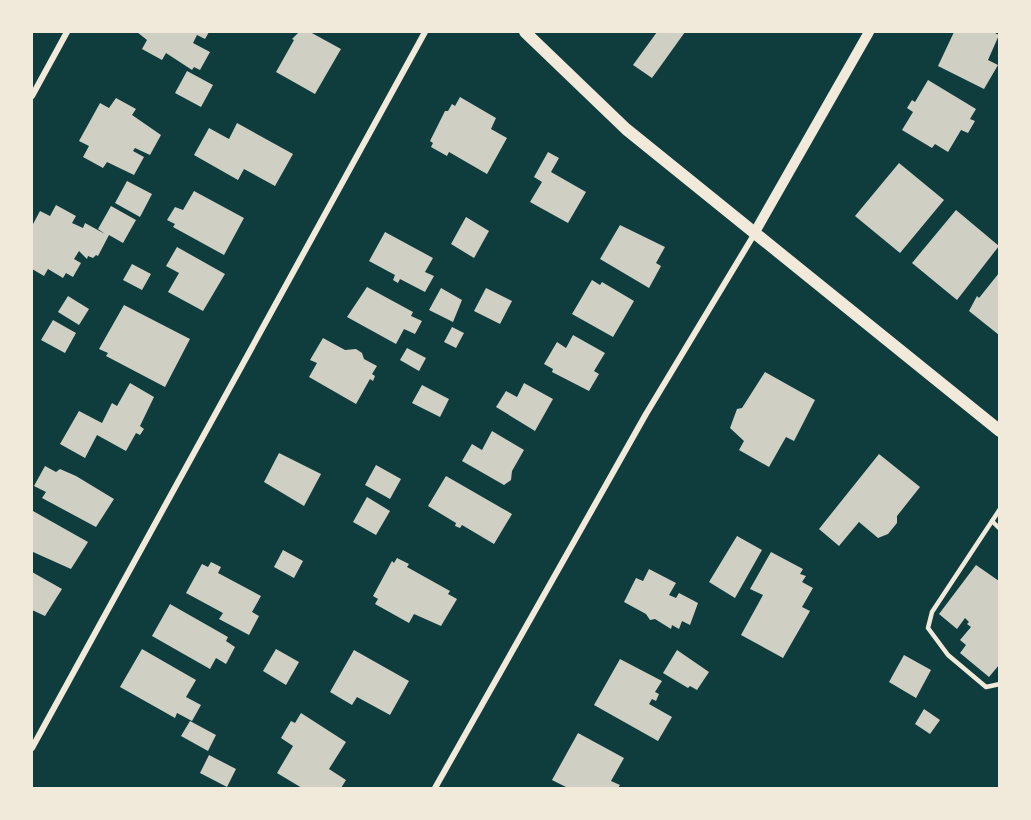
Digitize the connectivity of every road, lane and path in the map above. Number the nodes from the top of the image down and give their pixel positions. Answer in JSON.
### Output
{"nodes":[{"id":1,"x":67,"y":32,"type":"edge"},
{"id":2,"x":425,"y":32,"type":"edge"},
{"id":3,"x":525,"y":32,"type":"edge"},
{"id":4,"x":869,"y":32,"type":"edge"},
{"id":5,"x":32,"y":96,"type":"edge"},
{"id":6,"x":755,"y":232,"type":"junction"},
{"id":7,"x":999,"y":431,"type":"edge"},
{"id":8,"x":999,"y":509,"type":"edge"},
{"id":9,"x":992,"y":521,"type":"junction"},
{"id":10,"x":999,"y":529,"type":"edge"},
{"id":11,"x":999,"y":684,"type":"edge"},
{"id":12,"x":32,"y":748,"type":"edge"},
{"id":13,"x":435,"y":789,"type":"edge"}],
"edges":[{"from":1,"to":5,"type":"street"},
{"from":2,"to":12,"type":"street"},
{"from":3,"to":6,"type":"main road"},
{"from":4,"to":6,"type":"street"},
{"from":6,"to":7,"type":"main road"},
{"from":6,"to":13,"type":"street"},
{"from":8,"to":9,"type":"lane"},
{"from":9,"to":10,"type":"lane"},
{"from":9,"to":11,"type":"lane"}]}
